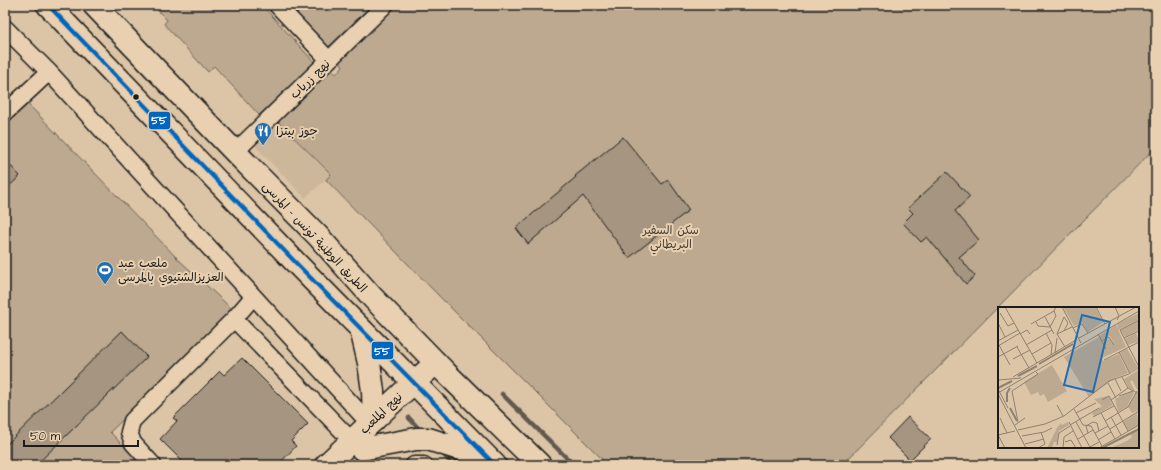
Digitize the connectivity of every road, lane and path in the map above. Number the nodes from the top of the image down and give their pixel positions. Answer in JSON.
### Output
{"nodes":[{"id":1,"x":48,"y":5,"type":"edge"},
{"id":2,"x":94,"y":5,"type":"edge"},
{"id":3,"x":278,"y":5,"type":"edge"},
{"id":4,"x":385,"y":5,"type":"edge"},
{"id":5,"x":5,"y":28,"type":"edge"},
{"id":6,"x":329,"y":60,"type":"junction"},
{"id":7,"x":49,"y":72,"type":"junction"},
{"id":8,"x":5,"y":113,"type":"edge"},
{"id":9,"x":235,"y":152,"type":"junction"},
{"id":10,"x":253,"y":297,"type":"junction"},
{"id":11,"x":234,"y":319,"type":"junction"},
{"id":12,"x":362,"y":329,"type":"junction"},
{"id":13,"x":441,"y":368,"type":"junction"},
{"id":14,"x":417,"y":387,"type":"junction"},
{"id":15,"x":372,"y":422,"type":"junction"},
{"id":16,"x":357,"y":445,"type":"junction"},
{"id":17,"x":492,"y":462,"type":"edge"},
{"id":18,"x":153,"y":465,"type":"edge"},
{"id":19,"x":326,"y":465,"type":"edge"},
{"id":20,"x":344,"y":465,"type":"edge"},
{"id":21,"x":414,"y":465,"type":"edge"},
{"id":22,"x":424,"y":465,"type":"edge"},
{"id":23,"x":540,"y":465,"type":"edge"}],
"edges":[{"from":1,"to":12,"type":"main road"},
{"from":2,"to":9,"type":"main road","name":"الطريق الوطنية تونس - المرسى"},
{"from":3,"to":6,"type":"street"},
{"from":4,"to":6,"type":"street","name":"نهج زرياب"},
{"from":5,"to":7,"type":"street"},
{"from":6,"to":9,"type":"street","name":"نهج زرياب"},
{"from":7,"to":8,"type":"street"},
{"from":7,"to":10,"type":"street"},
{"from":9,"to":13,"type":"main road","name":"الطريق الوطنية تونس - المرسى"},
{"from":10,"to":11,"type":"street"},
{"from":10,"to":15,"type":"street"},
{"from":11,"to":16,"type":"street"},
{"from":11,"to":18,"type":"street"},
{"from":12,"to":14,"type":"main road"},
{"from":12,"to":15,"type":"main road"},
{"from":13,"to":14,"type":"main road","name":"نهج الملعب"},
{"from":13,"to":23,"type":"main road","name":"الطريق الوطنية تونس - المرسى"},
{"from":14,"to":15,"type":"main road","name":"نهج الملعب"},
{"from":14,"to":16,"type":"main road","name":"نهج الملعب"},
{"from":14,"to":17,"type":"main road"},
{"from":15,"to":16,"type":"main road","name":"نهج الملعب"},
{"from":16,"to":17,"type":"main road"},
{"from":16,"to":19,"type":"main road","name":"نهج الملعب"},
{"from":16,"to":20,"type":"main road","name":"نهج الملعب"},
{"from":21,"to":22,"type":"street"}]}
